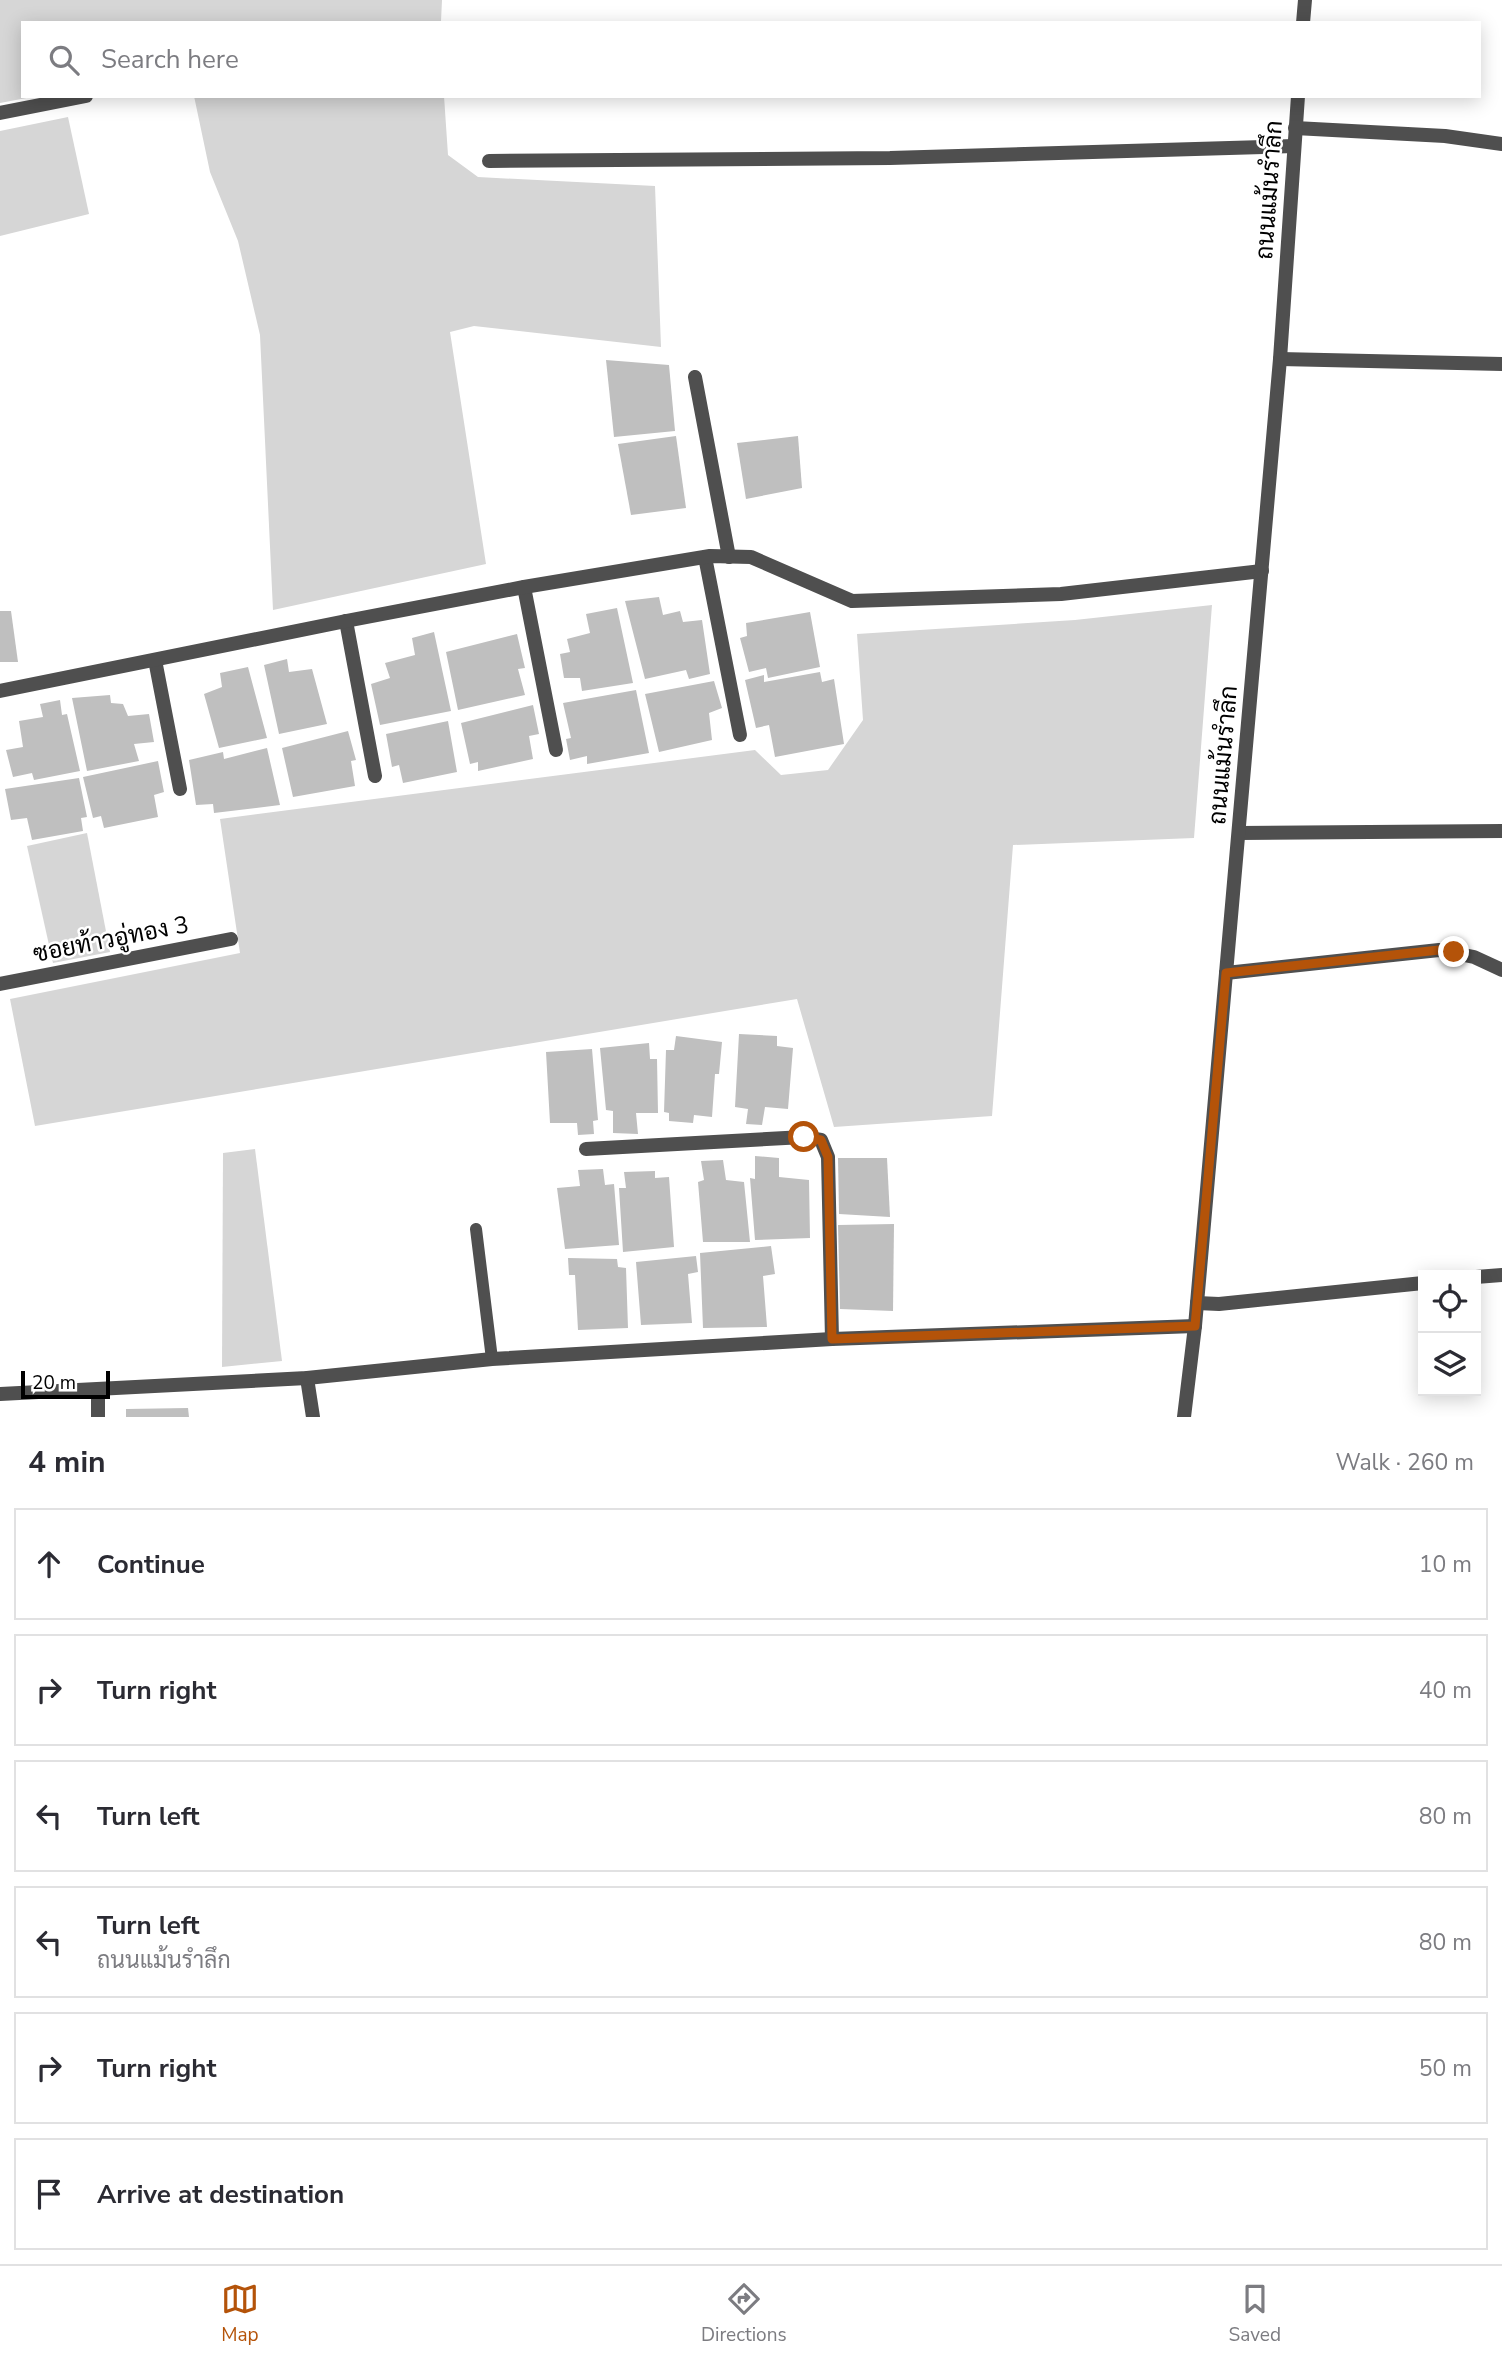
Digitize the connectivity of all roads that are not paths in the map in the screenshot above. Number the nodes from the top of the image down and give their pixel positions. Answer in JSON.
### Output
{"nodes":[{"id":1,"x":1305,"y":0,"type":"edge"},
{"id":2,"x":1303,"y":21,"type":"edge"},
{"id":3,"x":76,"y":98,"type":"edge"},
{"id":4,"x":1298,"y":98,"type":"edge"},
{"id":5,"x":0,"y":113,"type":"edge"},
{"id":6,"x":1296,"y":128,"type":"junction"},
{"id":7,"x":1502,"y":144,"type":"edge"},
{"id":8,"x":1294,"y":146,"type":"junction"},
{"id":9,"x":489,"y":161,"type":"dead end"},
{"id":10,"x":1280,"y":359,"type":"junction"},
{"id":11,"x":1502,"y":364,"type":"edge"},
{"id":12,"x":695,"y":377,"type":"dead end"},
{"id":13,"x":705,"y":557,"type":"junction"},
{"id":14,"x":729,"y":557,"type":"junction"},
{"id":15,"x":1262,"y":571,"type":"junction"},
{"id":16,"x":524,"y":587,"type":"junction"},
{"id":17,"x":346,"y":621,"type":"junction"},
{"id":18,"x":155,"y":660,"type":"junction"},
{"id":19,"x":0,"y":691,"type":"edge"},
{"id":20,"x":740,"y":735,"type":"dead end"},
{"id":21,"x":556,"y":750,"type":"dead end"},
{"id":22,"x":375,"y":776,"type":"dead end"},
{"id":23,"x":180,"y":789,"type":"dead end"},
{"id":24,"x":1502,"y":831,"type":"edge"},
{"id":25,"x":1239,"y":833,"type":"junction"},
{"id":26,"x":231,"y":939,"type":"dead end"},
{"id":27,"x":1502,"y":970,"type":"edge"},
{"id":28,"x":1226,"y":973,"type":"junction"},
{"id":29,"x":0,"y":984,"type":"edge"},
{"id":30,"x":586,"y":1149,"type":"dead end"},
{"id":31,"x":476,"y":1229,"type":"dead end"},
{"id":32,"x":1502,"y":1275,"type":"edge"},
{"id":33,"x":1481,"y":1277,"type":"edge"},
{"id":34,"x":1418,"y":1284,"type":"edge"},
{"id":35,"x":1197,"y":1303,"type":"junction"},
{"id":36,"x":1195,"y":1326,"type":"junction"},
{"id":37,"x":832,"y":1339,"type":"junction"},
{"id":38,"x":492,"y":1359,"type":"junction"},
{"id":39,"x":307,"y":1378,"type":"junction"},
{"id":40,"x":98,"y":1390,"type":"junction"},
{"id":41,"x":0,"y":1394,"type":"edge"},
{"id":42,"x":98,"y":1417,"type":"edge"},
{"id":43,"x":313,"y":1417,"type":"edge"},
{"id":44,"x":1184,"y":1417,"type":"edge"}],
"edges":[{"from":1,"to":2,"type":"street"},
{"from":3,"to":5,"type":"street"},
{"from":4,"to":6,"type":"street","name":"ถนนแม้นรำลึก"},
{"from":6,"to":7,"type":"street"},
{"from":6,"to":8,"type":"street","name":"ถนนแม้นรำลึก"},
{"from":8,"to":9,"type":"street"},
{"from":8,"to":10,"type":"street","name":"ถนนแม้นรำลึก"},
{"from":10,"to":11,"type":"street"},
{"from":10,"to":15,"type":"street","name":"ถนนแม้นรำลึก"},
{"from":12,"to":14,"type":"street"},
{"from":13,"to":14,"type":"street"},
{"from":13,"to":16,"type":"street"},
{"from":13,"to":20,"type":"street"},
{"from":14,"to":15,"type":"street"},
{"from":15,"to":25,"type":"street","name":"ถนนแม้นรำลึก"},
{"from":16,"to":17,"type":"street"},
{"from":16,"to":21,"type":"street"},
{"from":17,"to":18,"type":"street"},
{"from":17,"to":22,"type":"street"},
{"from":18,"to":19,"type":"street"},
{"from":18,"to":23,"type":"street"},
{"from":24,"to":25,"type":"street"},
{"from":25,"to":28,"type":"street","name":"ถนนแม้นรำลึก"},
{"from":26,"to":29,"type":"street","name":"ซอยท้าวอู่ทอง 3"},
{"from":27,"to":28,"type":"street"},
{"from":28,"to":35,"type":"street","name":"ถนนแม้นรำลึก"},
{"from":30,"to":37,"type":"street"},
{"from":31,"to":38,"type":"lane"},
{"from":32,"to":33,"type":"street"},
{"from":34,"to":35,"type":"street"},
{"from":35,"to":36,"type":"street","name":"ถนนแม้นรำลึก"},
{"from":36,"to":37,"type":"street"},
{"from":36,"to":44,"type":"street","name":"ถนนแม้นรำลึก"},
{"from":37,"to":38,"type":"street"},
{"from":38,"to":39,"type":"street"},
{"from":39,"to":40,"type":"street"},
{"from":39,"to":43,"type":"street"},
{"from":40,"to":41,"type":"street"},
{"from":40,"to":42,"type":"street"}]}
